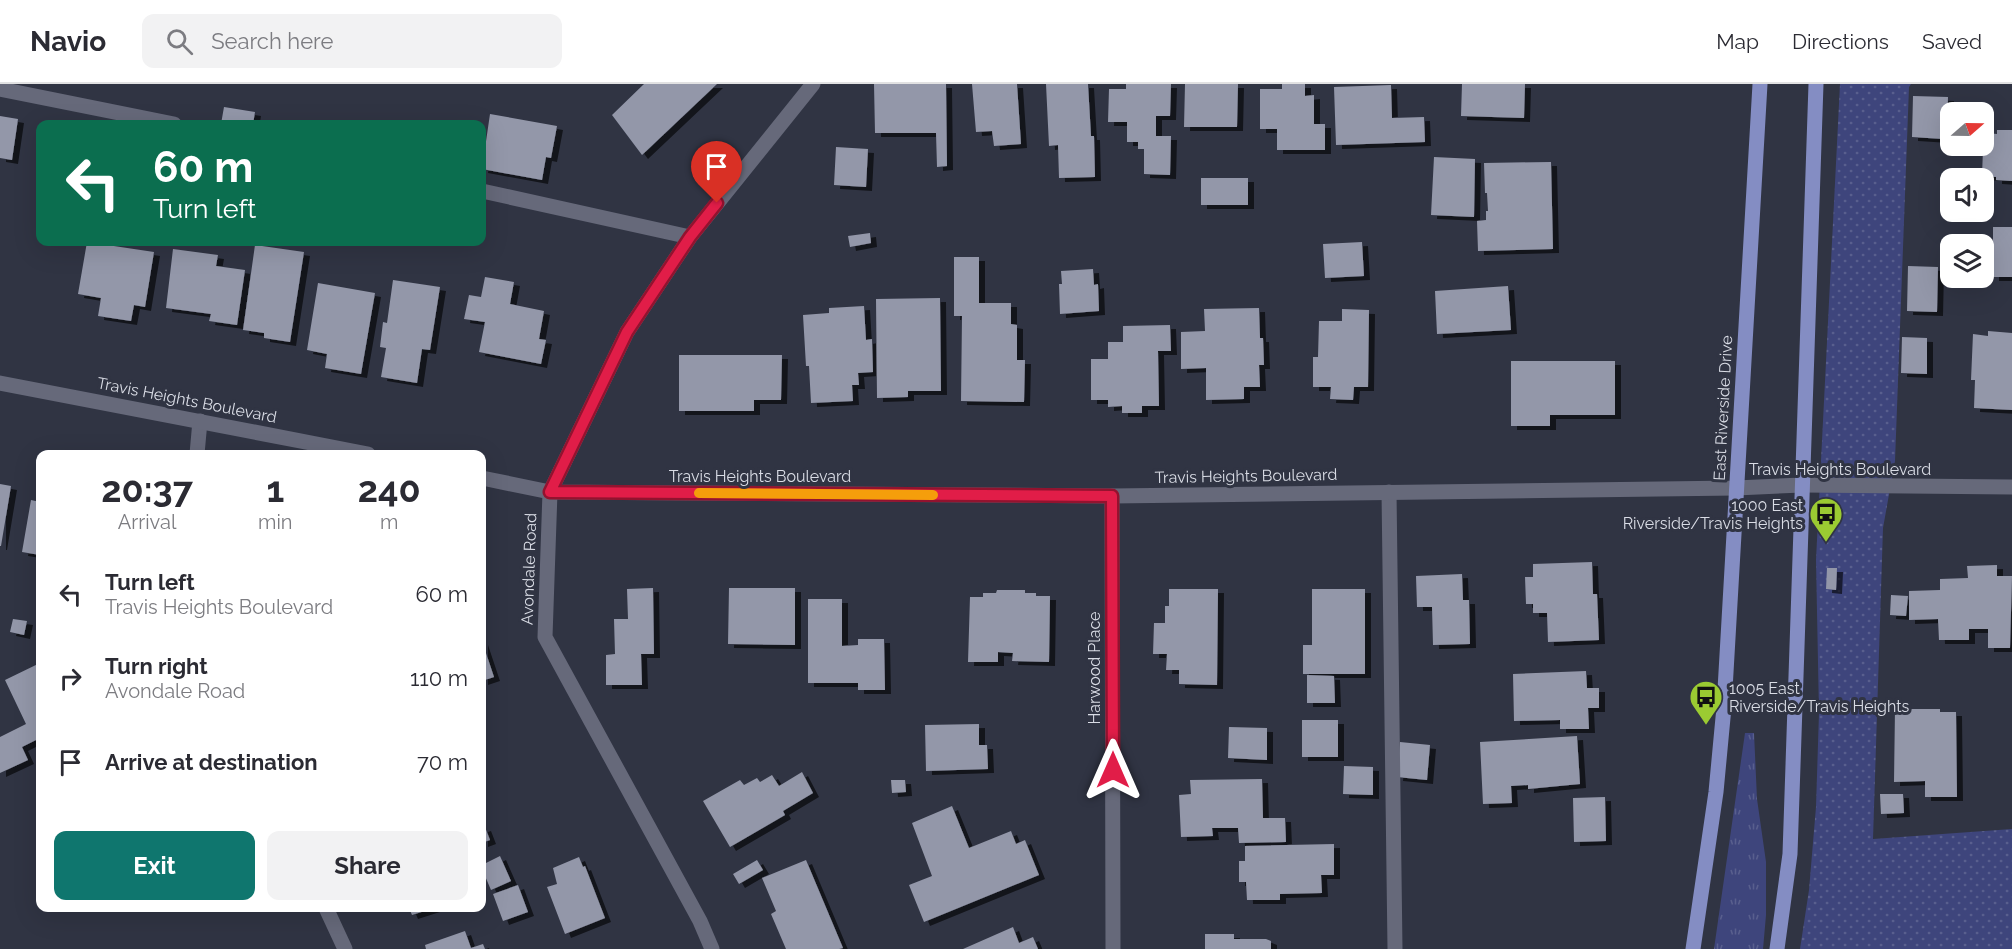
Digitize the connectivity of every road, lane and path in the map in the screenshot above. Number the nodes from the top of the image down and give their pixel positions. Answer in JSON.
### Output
{"nodes":[{"id":1,"x":813,"y":84,"type":"edge"},
{"id":2,"x":1760,"y":84,"type":"edge"},
{"id":3,"x":1816,"y":84,"type":"edge"},
{"id":4,"x":0,"y":89,"type":"edge"},
{"id":5,"x":154,"y":120,"type":"edge"},
{"id":6,"x":486,"y":193,"type":"edge"},
{"id":7,"x":690,"y":237,"type":"junction"},
{"id":8,"x":0,"y":383,"type":"edge"},
{"id":9,"x":200,"y":421,"type":"junction"},
{"id":10,"x":197,"y":450,"type":"edge"},
{"id":11,"x":348,"y":450,"type":"edge"},
{"id":12,"x":486,"y":479,"type":"edge"},
{"id":13,"x":1802,"y":485,"type":"junction"},
{"id":14,"x":2012,"y":487,"type":"edge"},
{"id":15,"x":1736,"y":488,"type":"junction"},
{"id":16,"x":550,"y":492,"type":"junction"},
{"id":17,"x":1389,"y":492,"type":"junction"},
{"id":18,"x":1112,"y":496,"type":"junction"},
{"id":19,"x":328,"y":912,"type":"edge"},
{"id":20,"x":345,"y":949,"type":"edge"},
{"id":21,"x":712,"y":949,"type":"edge"},
{"id":22,"x":1113,"y":949,"type":"edge"},
{"id":23,"x":1395,"y":949,"type":"edge"},
{"id":24,"x":1693,"y":949,"type":"edge"},
{"id":25,"x":1777,"y":949,"type":"edge"}],
"edges":[{"from":1,"to":7,"type":"street","name":"Avondale Road"},
{"from":2,"to":15,"type":"main road","name":"East Riverside Drive"},
{"from":3,"to":13,"type":"main road"},
{"from":4,"to":5,"type":"street"},
{"from":6,"to":7,"type":"street"},
{"from":7,"to":16,"type":"street","name":"Avondale Road"},
{"from":8,"to":9,"type":"street","name":"Travis Heights Boulevard"},
{"from":9,"to":10,"type":"street"},
{"from":9,"to":11,"type":"street","name":"Travis Heights Boulevard"},
{"from":12,"to":16,"type":"street","name":"Travis Heights Boulevard"},
{"from":13,"to":14,"type":"street","name":"Travis Heights Boulevard"},
{"from":13,"to":15,"type":"street","name":"Travis Heights Boulevard"},
{"from":13,"to":25,"type":"main road"},
{"from":15,"to":17,"type":"street","name":"Travis Heights Boulevard"},
{"from":15,"to":24,"type":"main road","name":"East Riverside Drive"},
{"from":16,"to":18,"type":"street","name":"Travis Heights Boulevard"},
{"from":16,"to":21,"type":"street","name":"Avondale Road"},
{"from":17,"to":18,"type":"street","name":"Travis Heights Boulevard"},
{"from":17,"to":23,"type":"street"},
{"from":18,"to":22,"type":"street","name":"Harwood Place"},
{"from":19,"to":20,"type":"street"}]}
